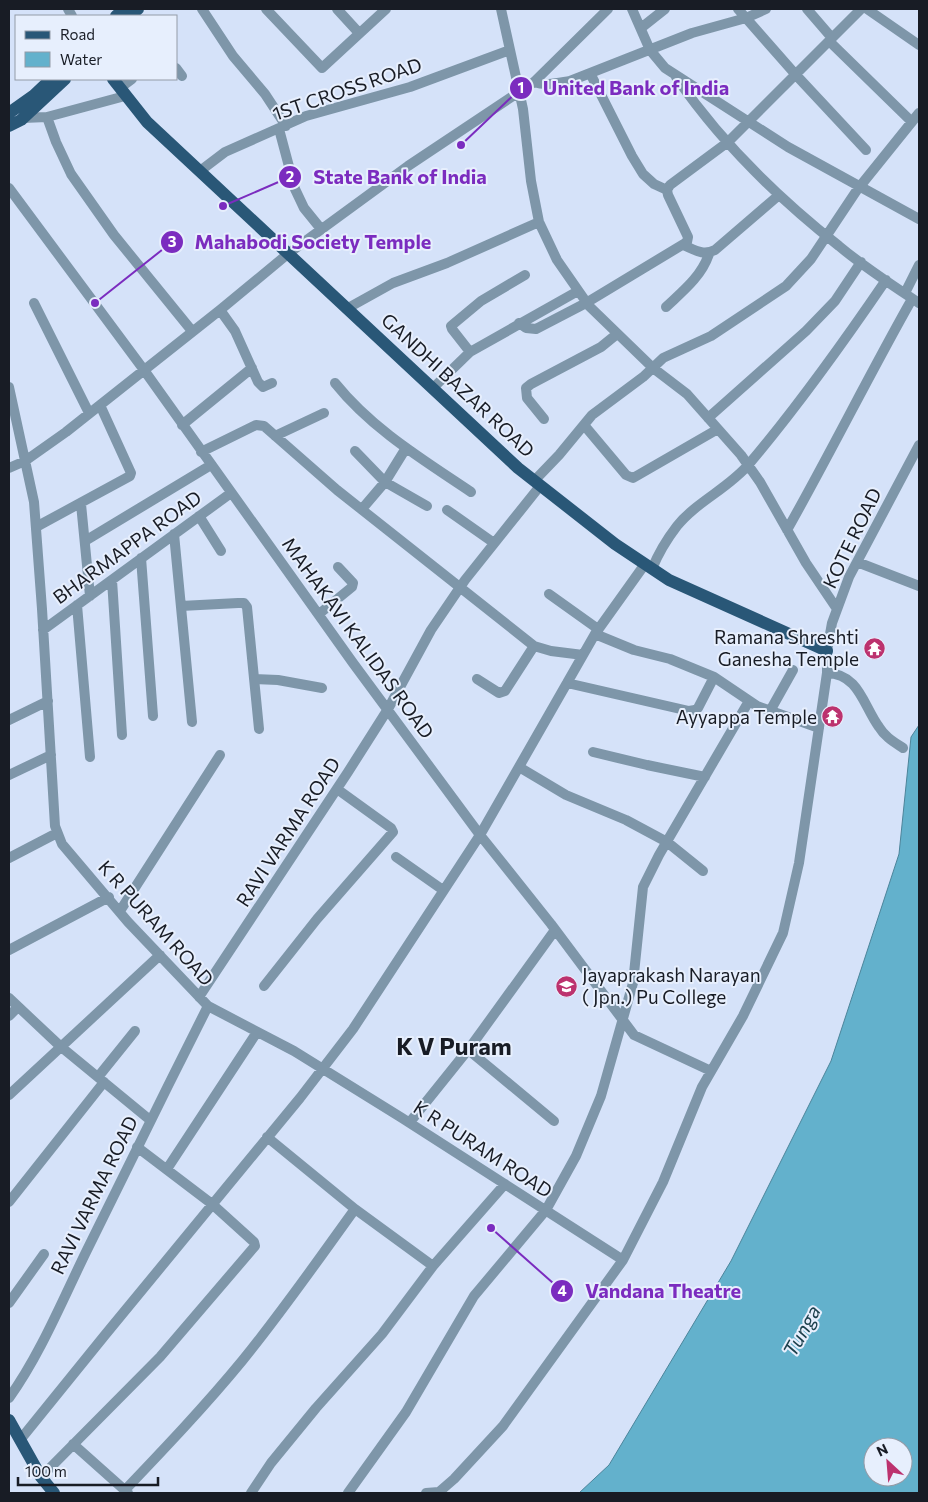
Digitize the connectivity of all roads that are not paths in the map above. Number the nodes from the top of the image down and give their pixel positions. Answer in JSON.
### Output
{"nodes":[{"id":1,"x":202,"y":9,"type":"edge"},
{"id":2,"x":266,"y":9,"type":"edge"},
{"id":3,"x":337,"y":9,"type":"edge"},
{"id":4,"x":501,"y":9,"type":"edge"},
{"id":5,"x":608,"y":9,"type":"edge"},
{"id":6,"x":632,"y":9,"type":"edge"},
{"id":7,"x":665,"y":9,"type":"edge"},
{"id":8,"x":738,"y":9,"type":"edge"},
{"id":9,"x":766,"y":9,"type":"edge"},
{"id":10,"x":807,"y":9,"type":"edge"},
{"id":11,"x":861,"y":9,"type":"edge"},
{"id":12,"x":867,"y":9,"type":"edge"},
{"id":13,"x":383,"y":10,"type":"edge"},
{"id":14,"x":746,"y":18,"type":"junction"},
{"id":15,"x":641,"y":28,"type":"junction"},
{"id":16,"x":359,"y":32,"type":"junction"},
{"id":17,"x":831,"y":39,"type":"junction"},
{"id":18,"x":919,"y":45,"type":"edge"},
{"id":19,"x":510,"y":50,"type":"junction"},
{"id":20,"x":650,"y":50,"type":"junction"},
{"id":21,"x":672,"y":72,"type":"junction"},
{"id":22,"x":590,"y":73,"type":"junction"},
{"id":23,"x":796,"y":75,"type":"junction"},
{"id":24,"x":50,"y":80,"type":"edge"},
{"id":25,"x":64,"y":80,"type":"edge"},
{"id":26,"x":130,"y":80,"type":"edge"},
{"id":27,"x":534,"y":82,"type":"junction"},
{"id":28,"x":119,"y":87,"type":"edge"},
{"id":29,"x":520,"y":92,"type":"junction"},
{"id":30,"x":9,"y":113,"type":"edge"},
{"id":31,"x":919,"y":113,"type":"edge"},
{"id":32,"x":48,"y":117,"type":"junction"},
{"id":33,"x":23,"y":118,"type":"junction"},
{"id":34,"x":748,"y":122,"type":"junction"},
{"id":35,"x":912,"y":122,"type":"junction"},
{"id":36,"x":9,"y":126,"type":"edge"},
{"id":37,"x":282,"y":127,"type":"junction"},
{"id":38,"x":728,"y":142,"type":"junction"},
{"id":39,"x":866,"y":150,"type":"dead end"},
{"id":40,"x":200,"y":171,"type":"junction"},
{"id":41,"x":860,"y":186,"type":"junction"},
{"id":42,"x":9,"y":188,"type":"edge"},
{"id":43,"x":667,"y":190,"type":"junction"},
{"id":44,"x":779,"y":195,"type":"junction"},
{"id":45,"x":919,"y":219,"type":"edge"},
{"id":46,"x":538,"y":222,"type":"junction"},
{"id":47,"x":321,"y":229,"type":"junction"},
{"id":48,"x":826,"y":235,"type":"junction"},
{"id":49,"x":683,"y":246,"type":"junction"},
{"id":50,"x":289,"y":253,"type":"junction"},
{"id":51,"x":709,"y":254,"type":"junction"},
{"id":52,"x":861,"y":262,"type":"junction"},
{"id":53,"x":919,"y":265,"type":"edge"},
{"id":54,"x":525,"y":275,"type":"dead end"},
{"id":55,"x":886,"y":280,"type":"junction"},
{"id":56,"x":578,"y":290,"type":"junction"},
{"id":57,"x":912,"y":298,"type":"edge"},
{"id":58,"x":34,"y":303,"type":"dead end"},
{"id":59,"x":586,"y":303,"type":"junction"},
{"id":60,"x":666,"y":307,"type":"dead end"},
{"id":61,"x":348,"y":308,"type":"junction"},
{"id":62,"x":220,"y":310,"type":"junction"},
{"id":63,"x":519,"y":323,"type":"junction"},
{"id":64,"x":192,"y":331,"type":"junction"},
{"id":65,"x":617,"y":334,"type":"junction"},
{"id":66,"x":470,"y":352,"type":"junction"},
{"id":67,"x":252,"y":368,"type":"junction"},
{"id":68,"x":653,"y":368,"type":"junction"},
{"id":69,"x":144,"y":370,"type":"junction"},
{"id":70,"x":272,"y":383,"type":"dead end"},
{"id":71,"x":335,"y":383,"type":"dead end"},
{"id":72,"x":9,"y":387,"type":"edge"},
{"id":73,"x":433,"y":388,"type":"junction"},
{"id":74,"x":100,"y":405,"type":"junction"},
{"id":75,"x":89,"y":413,"type":"junction"},
{"id":76,"x":324,"y":413,"type":"dead end"},
{"id":77,"x":708,"y":418,"type":"junction"},
{"id":78,"x":544,"y":419,"type":"dead end"},
{"id":79,"x":182,"y":425,"type":"junction"},
{"id":80,"x":584,"y":425,"type":"junction"},
{"id":81,"x":718,"y":429,"type":"junction"},
{"id":82,"x":275,"y":436,"type":"junction"},
{"id":83,"x":919,"y":445,"type":"edge"},
{"id":84,"x":406,"y":448,"type":"junction"},
{"id":85,"x":355,"y":451,"type":"dead end"},
{"id":86,"x":201,"y":452,"type":"junction"},
{"id":87,"x":25,"y":461,"type":"junction"},
{"id":88,"x":211,"y":465,"type":"junction"},
{"id":89,"x":748,"y":466,"type":"junction"},
{"id":90,"x":9,"y":468,"type":"edge"},
{"id":91,"x":385,"y":482,"type":"junction"},
{"id":92,"x":537,"y":483,"type":"junction"},
{"id":93,"x":231,"y":492,"type":"junction"},
{"id":94,"x":471,"y":492,"type":"dead end"},
{"id":95,"x":81,"y":504,"type":"junction"},
{"id":96,"x":427,"y":506,"type":"dead end"},
{"id":97,"x":362,"y":509,"type":"junction"},
{"id":98,"x":447,"y":510,"type":"dead end"},
{"id":99,"x":199,"y":516,"type":"junction"},
{"id":100,"x":36,"y":527,"type":"junction"},
{"id":101,"x":787,"y":530,"type":"junction"},
{"id":102,"x":174,"y":534,"type":"junction"},
{"id":103,"x":85,"y":541,"type":"junction"},
{"id":104,"x":494,"y":543,"type":"junction"},
{"id":105,"x":221,"y":552,"type":"dead end"},
{"id":106,"x":142,"y":558,"type":"junction"},
{"id":107,"x":857,"y":562,"type":"junction"},
{"id":108,"x":648,"y":566,"type":"junction"},
{"id":109,"x":338,"y":567,"type":"dead end"},
{"id":110,"x":112,"y":580,"type":"junction"},
{"id":111,"x":461,"y":586,"type":"junction"},
{"id":112,"x":919,"y":586,"type":"edge"},
{"id":113,"x":549,"y":594,"type":"dead end"},
{"id":114,"x":90,"y":596,"type":"junction"},
{"id":115,"x":77,"y":605,"type":"junction"},
{"id":116,"x":181,"y":606,"type":"junction"},
{"id":117,"x":837,"y":608,"type":"junction"},
{"id":118,"x":319,"y":614,"type":"junction"},
{"id":119,"x":44,"y":630,"type":"junction"},
{"id":120,"x":596,"y":632,"type":"junction"},
{"id":121,"x":534,"y":646,"type":"junction"},
{"id":122,"x":827,"y":651,"type":"junction"},
{"id":123,"x":583,"y":656,"type":"junction"},
{"id":124,"x":794,"y":670,"type":"dead end"},
{"id":125,"x":827,"y":673,"type":"junction"},
{"id":126,"x":714,"y":677,"type":"junction"},
{"id":127,"x":254,"y":679,"type":"junction"},
{"id":128,"x":477,"y":679,"type":"dead end"},
{"id":129,"x":567,"y":683,"type":"junction"},
{"id":130,"x":322,"y":688,"type":"dead end"},
{"id":131,"x":48,"y":701,"type":"junction"},
{"id":132,"x":749,"y":701,"type":"junction"},
{"id":133,"x":388,"y":709,"type":"junction"},
{"id":134,"x":770,"y":711,"type":"junction"},
{"id":135,"x":153,"y":716,"type":"dead end"},
{"id":136,"x":9,"y":720,"type":"edge"},
{"id":137,"x":192,"y":722,"type":"dead end"},
{"id":138,"x":818,"y":728,"type":"junction"},
{"id":139,"x":259,"y":729,"type":"dead end"},
{"id":140,"x":122,"y":735,"type":"dead end"},
{"id":141,"x":903,"y":748,"type":"dead end"},
{"id":142,"x":593,"y":752,"type":"dead end"},
{"id":143,"x":52,"y":755,"type":"junction"},
{"id":144,"x":220,"y":755,"type":"dead end"},
{"id":145,"x":90,"y":757,"type":"dead end"},
{"id":146,"x":519,"y":766,"type":"junction"},
{"id":147,"x":9,"y":775,"type":"edge"},
{"id":148,"x":705,"y":777,"type":"junction"},
{"id":149,"x":337,"y":789,"type":"junction"},
{"id":150,"x":57,"y":833,"type":"junction"},
{"id":151,"x":480,"y":835,"type":"junction"},
{"id":152,"x":667,"y":842,"type":"junction"},
{"id":153,"x":396,"y":857,"type":"dead end"},
{"id":154,"x":9,"y":858,"type":"edge"},
{"id":155,"x":703,"y":871,"type":"dead end"},
{"id":156,"x":443,"y":890,"type":"junction"},
{"id":157,"x":109,"y":898,"type":"junction"},
{"id":158,"x":120,"y":911,"type":"junction"},
{"id":159,"x":556,"y":930,"type":"junction"},
{"id":160,"x":9,"y":950,"type":"edge"},
{"id":161,"x":160,"y":955,"type":"junction"},
{"id":162,"x":264,"y":986,"type":"dead end"},
{"id":163,"x":199,"y":997,"type":"junction"},
{"id":164,"x":9,"y":998,"type":"edge"},
{"id":165,"x":208,"y":1006,"type":"junction"},
{"id":166,"x":18,"y":1007,"type":"junction"},
{"id":167,"x":9,"y":1016,"type":"edge"},
{"id":168,"x":623,"y":1021,"type":"junction"},
{"id":169,"x":135,"y":1032,"type":"dead end"},
{"id":170,"x":257,"y":1032,"type":"junction"},
{"id":171,"x":60,"y":1046,"type":"junction"},
{"id":172,"x":471,"y":1046,"type":"junction"},
{"id":173,"x":322,"y":1069,"type":"junction"},
{"id":174,"x":711,"y":1071,"type":"junction"},
{"id":175,"x":101,"y":1080,"type":"junction"},
{"id":176,"x":9,"y":1095,"type":"edge"},
{"id":177,"x":150,"y":1120,"type":"junction"},
{"id":178,"x":554,"y":1121,"type":"dead end"},
{"id":179,"x":410,"y":1122,"type":"junction"},
{"id":180,"x":267,"y":1137,"type":"junction"},
{"id":181,"x":137,"y":1147,"type":"junction"},
{"id":182,"x":167,"y":1169,"type":"junction"},
{"id":183,"x":505,"y":1184,"type":"junction"},
{"id":184,"x":9,"y":1202,"type":"edge"},
{"id":185,"x":212,"y":1204,"type":"junction"},
{"id":186,"x":355,"y":1209,"type":"junction"},
{"id":187,"x":546,"y":1210,"type":"junction"},
{"id":188,"x":44,"y":1254,"type":"dead end"},
{"id":189,"x":623,"y":1260,"type":"junction"},
{"id":190,"x":433,"y":1266,"type":"junction"},
{"id":191,"x":9,"y":1302,"type":"edge"},
{"id":192,"x":9,"y":1398,"type":"edge"},
{"id":193,"x":9,"y":1422,"type":"edge"},
{"id":194,"x":20,"y":1440,"type":"junction"},
{"id":195,"x":73,"y":1444,"type":"junction"},
{"id":196,"x":41,"y":1477,"type":"junction"},
{"id":197,"x":127,"y":1492,"type":"edge"},
{"id":198,"x":54,"y":1493,"type":"edge"},
{"id":199,"x":251,"y":1493,"type":"edge"},
{"id":200,"x":348,"y":1493,"type":"edge"},
{"id":201,"x":426,"y":1493,"type":"edge"}],
"edges":[{"from":1,"to":37,"type":"street"},
{"from":2,"to":16,"type":"street"},
{"from":3,"to":16,"type":"street"},
{"from":4,"to":19,"type":"street"},
{"from":5,"to":27,"type":"street"},
{"from":6,"to":15,"type":"street"},
{"from":7,"to":15,"type":"street"},
{"from":8,"to":14,"type":"street"},
{"from":9,"to":14,"type":"street"},
{"from":10,"to":17,"type":"street"},
{"from":11,"to":17,"type":"street"},
{"from":12,"to":18,"type":"street"},
{"from":13,"to":16,"type":"street"},
{"from":14,"to":20,"type":"street"},
{"from":14,"to":23,"type":"street"},
{"from":15,"to":20,"type":"street"},
{"from":17,"to":23,"type":"street"},
{"from":17,"to":35,"type":"street"},
{"from":19,"to":29,"type":"street"},
{"from":19,"to":37,"type":"street","name":"1ST CROSS ROAD"},
{"from":20,"to":21,"type":"street"},
{"from":20,"to":22,"type":"street"},
{"from":21,"to":34,"type":"street"},
{"from":21,"to":38,"type":"street"},
{"from":22,"to":27,"type":"street"},
{"from":22,"to":43,"type":"street"},
{"from":23,"to":34,"type":"street"},
{"from":23,"to":39,"type":"street"},
{"from":24,"to":30,"type":"main road"},
{"from":25,"to":33,"type":"main road"},
{"from":26,"to":28,"type":"street"},
{"from":27,"to":29,"type":"street"},
{"from":28,"to":32,"type":"street"},
{"from":28,"to":40,"type":"main road","name":"GANDHI BAZAR ROAD"},
{"from":29,"to":46,"type":"street"},
{"from":29,"to":47,"type":"street"},
{"from":31,"to":35,"type":"street","name":"RAVI VARMA ROAD"},
{"from":32,"to":33,"type":"street"},
{"from":32,"to":64,"type":"street"},
{"from":33,"to":36,"type":"main road"},
{"from":34,"to":38,"type":"street"},
{"from":34,"to":41,"type":"street"},
{"from":35,"to":41,"type":"street","name":"RAVI VARMA ROAD"},
{"from":37,"to":40,"type":"street","name":"1ST CROSS ROAD"},
{"from":37,"to":47,"type":"street"},
{"from":38,"to":43,"type":"street"},
{"from":38,"to":44,"type":"street"},
{"from":40,"to":50,"type":"main road","name":"GANDHI BAZAR ROAD"},
{"from":41,"to":45,"type":"street"},
{"from":41,"to":48,"type":"street","name":"RAVI VARMA ROAD"},
{"from":42,"to":69,"type":"street","name":"MAHAKAVI KALIDAS ROAD"},
{"from":43,"to":49,"type":"street"},
{"from":44,"to":48,"type":"street"},
{"from":44,"to":51,"type":"street"},
{"from":46,"to":56,"type":"street"},
{"from":46,"to":61,"type":"street"},
{"from":47,"to":50,"type":"street"},
{"from":48,"to":52,"type":"street"},
{"from":48,"to":68,"type":"street","name":"RAVI VARMA ROAD"},
{"from":49,"to":51,"type":"street"},
{"from":49,"to":59,"type":"street"},
{"from":50,"to":61,"type":"main road","name":"GANDHI BAZAR ROAD"},
{"from":50,"to":62,"type":"street"},
{"from":51,"to":60,"type":"street"},
{"from":52,"to":55,"type":"street"},
{"from":52,"to":77,"type":"street"},
{"from":53,"to":57,"type":"street"},
{"from":54,"to":66,"type":"street"},
{"from":55,"to":57,"type":"street"},
{"from":55,"to":89,"type":"street"},
{"from":56,"to":59,"type":"street"},
{"from":56,"to":63,"type":"street"},
{"from":57,"to":101,"type":"street"},
{"from":58,"to":75,"type":"street"},
{"from":59,"to":63,"type":"street"},
{"from":59,"to":65,"type":"street"},
{"from":61,"to":73,"type":"main road","name":"GANDHI BAZAR ROAD"},
{"from":62,"to":64,"type":"street"},
{"from":62,"to":67,"type":"street"},
{"from":63,"to":66,"type":"street"},
{"from":64,"to":69,"type":"street"},
{"from":65,"to":68,"type":"street"},
{"from":65,"to":78,"type":"street"},
{"from":66,"to":73,"type":"street"},
{"from":67,"to":70,"type":"street"},
{"from":67,"to":79,"type":"street"},
{"from":68,"to":77,"type":"street"},
{"from":68,"to":80,"type":"street","name":"RAVI VARMA ROAD"},
{"from":69,"to":74,"type":"street"},
{"from":69,"to":79,"type":"street","name":"MAHAKAVI KALIDAS ROAD"},
{"from":71,"to":84,"type":"street"},
{"from":72,"to":87,"type":"street","name":"K R PURAM ROAD"},
{"from":73,"to":92,"type":"main road","name":"GANDHI BAZAR ROAD"},
{"from":74,"to":75,"type":"street"},
{"from":74,"to":95,"type":"street"},
{"from":75,"to":87,"type":"street"},
{"from":76,"to":82,"type":"street"},
{"from":77,"to":81,"type":"street"},
{"from":79,"to":86,"type":"street","name":"MAHAKAVI KALIDAS ROAD"},
{"from":80,"to":81,"type":"street"},
{"from":80,"to":92,"type":"street","name":"RAVI VARMA ROAD"},
{"from":81,"to":89,"type":"street"},
{"from":82,"to":86,"type":"street"},
{"from":82,"to":97,"type":"street"},
{"from":83,"to":107,"type":"street","name":"KOTE ROAD"},
{"from":84,"to":91,"type":"street"},
{"from":84,"to":94,"type":"street"},
{"from":85,"to":91,"type":"street"},
{"from":86,"to":88,"type":"street","name":"MAHAKAVI KALIDAS ROAD"},
{"from":87,"to":90,"type":"street"},
{"from":87,"to":100,"type":"street","name":"K R PURAM ROAD"},
{"from":88,"to":93,"type":"street","name":"MAHAKAVI KALIDAS ROAD"},
{"from":88,"to":103,"type":"street"},
{"from":89,"to":101,"type":"street"},
{"from":89,"to":108,"type":"street"},
{"from":91,"to":96,"type":"street"},
{"from":91,"to":97,"type":"street"},
{"from":92,"to":104,"type":"street","name":"RAVI VARMA ROAD"},
{"from":92,"to":108,"type":"main road","name":"GANDHI BAZAR ROAD"},
{"from":93,"to":99,"type":"street","name":"BHARMAPPA ROAD"},
{"from":93,"to":118,"type":"street","name":"MAHAKAVI KALIDAS ROAD"},
{"from":95,"to":100,"type":"street"},
{"from":95,"to":103,"type":"street"},
{"from":97,"to":111,"type":"street"},
{"from":98,"to":104,"type":"street"},
{"from":99,"to":102,"type":"street","name":"BHARMAPPA ROAD"},
{"from":99,"to":105,"type":"street"},
{"from":100,"to":119,"type":"street","name":"K R PURAM ROAD"},
{"from":101,"to":117,"type":"street"},
{"from":102,"to":106,"type":"street","name":"BHARMAPPA ROAD"},
{"from":102,"to":116,"type":"street"},
{"from":103,"to":114,"type":"street"},
{"from":104,"to":111,"type":"street","name":"RAVI VARMA ROAD"},
{"from":106,"to":110,"type":"street","name":"BHARMAPPA ROAD"},
{"from":106,"to":135,"type":"street"},
{"from":107,"to":112,"type":"street"},
{"from":107,"to":117,"type":"street","name":"KOTE ROAD"},
{"from":108,"to":120,"type":"street"},
{"from":108,"to":122,"type":"main road","name":"GANDHI BAZAR ROAD"},
{"from":109,"to":118,"type":"street"},
{"from":110,"to":114,"type":"street","name":"BHARMAPPA ROAD"},
{"from":110,"to":140,"type":"street"},
{"from":111,"to":121,"type":"street"},
{"from":111,"to":133,"type":"street","name":"RAVI VARMA ROAD"},
{"from":113,"to":120,"type":"street"},
{"from":114,"to":115,"type":"street","name":"BHARMAPPA ROAD"},
{"from":115,"to":119,"type":"street","name":"BHARMAPPA ROAD"},
{"from":115,"to":145,"type":"street"},
{"from":116,"to":127,"type":"street"},
{"from":116,"to":137,"type":"street"},
{"from":117,"to":122,"type":"street","name":"KOTE ROAD"},
{"from":118,"to":133,"type":"street","name":"MAHAKAVI KALIDAS ROAD"},
{"from":119,"to":131,"type":"street","name":"K R PURAM ROAD"},
{"from":120,"to":123,"type":"street"},
{"from":120,"to":126,"type":"street"},
{"from":121,"to":123,"type":"street"},
{"from":121,"to":128,"type":"street"},
{"from":122,"to":125,"type":"street","name":"KOTE ROAD"},
{"from":123,"to":129,"type":"street"},
{"from":124,"to":134,"type":"street"},
{"from":125,"to":138,"type":"street","name":"KOTE ROAD"},
{"from":125,"to":141,"type":"street"},
{"from":126,"to":129,"type":"street"},
{"from":126,"to":132,"type":"street"},
{"from":127,"to":130,"type":"street"},
{"from":127,"to":139,"type":"street"},
{"from":129,"to":146,"type":"street"},
{"from":131,"to":136,"type":"street"},
{"from":131,"to":143,"type":"street","name":"K R PURAM ROAD"},
{"from":132,"to":134,"type":"street"},
{"from":132,"to":148,"type":"street"},
{"from":133,"to":149,"type":"street","name":"RAVI VARMA ROAD"},
{"from":133,"to":151,"type":"street","name":"MAHAKAVI KALIDAS ROAD"},
{"from":134,"to":138,"type":"street"},
{"from":138,"to":174,"type":"street","name":"KOTE ROAD"},
{"from":142,"to":148,"type":"street"},
{"from":143,"to":147,"type":"street"},
{"from":143,"to":150,"type":"street","name":"K R PURAM ROAD"},
{"from":144,"to":158,"type":"street"},
{"from":146,"to":151,"type":"street"},
{"from":146,"to":152,"type":"street"},
{"from":148,"to":152,"type":"street"},
{"from":149,"to":162,"type":"street"},
{"from":149,"to":163,"type":"street","name":"RAVI VARMA ROAD"},
{"from":150,"to":154,"type":"street"},
{"from":150,"to":157,"type":"street","name":"K R PURAM ROAD"},
{"from":151,"to":156,"type":"street"},
{"from":151,"to":159,"type":"street","name":"MAHAKAVI KALIDAS ROAD"},
{"from":152,"to":155,"type":"street"},
{"from":152,"to":168,"type":"street"},
{"from":153,"to":156,"type":"street"},
{"from":156,"to":173,"type":"street"},
{"from":157,"to":158,"type":"street","name":"K R PURAM ROAD"},
{"from":157,"to":160,"type":"street"},
{"from":158,"to":161,"type":"street","name":"K R PURAM ROAD"},
{"from":159,"to":168,"type":"street","name":"MAHAKAVI KALIDAS ROAD"},
{"from":159,"to":172,"type":"street"},
{"from":161,"to":163,"type":"street","name":"K R PURAM ROAD"},
{"from":161,"to":171,"type":"street"},
{"from":163,"to":165,"type":"street","name":"K R PURAM ROAD"},
{"from":164,"to":166,"type":"street"},
{"from":165,"to":170,"type":"street","name":"K R PURAM ROAD"},
{"from":165,"to":177,"type":"street","name":"RAVI VARMA ROAD"},
{"from":166,"to":167,"type":"street"},
{"from":166,"to":171,"type":"street"},
{"from":168,"to":174,"type":"street","name":"MAHAKAVI KALIDAS ROAD"},
{"from":168,"to":187,"type":"street"},
{"from":169,"to":175,"type":"street"},
{"from":170,"to":173,"type":"street","name":"K R PURAM ROAD"},
{"from":170,"to":182,"type":"street"},
{"from":171,"to":175,"type":"street"},
{"from":171,"to":176,"type":"street"},
{"from":172,"to":178,"type":"street"},
{"from":172,"to":179,"type":"street"},
{"from":173,"to":179,"type":"street","name":"K R PURAM ROAD"},
{"from":173,"to":180,"type":"street"},
{"from":174,"to":189,"type":"street","name":"KOTE ROAD"},
{"from":175,"to":177,"type":"street"},
{"from":175,"to":184,"type":"street"},
{"from":177,"to":181,"type":"street","name":"RAVI VARMA ROAD"},
{"from":179,"to":183,"type":"street","name":"K R PURAM ROAD"},
{"from":180,"to":185,"type":"street"},
{"from":180,"to":186,"type":"street"},
{"from":181,"to":182,"type":"street"},
{"from":181,"to":192,"type":"street","name":"RAVI VARMA ROAD"},
{"from":182,"to":185,"type":"street"},
{"from":183,"to":187,"type":"street","name":"K R PURAM ROAD"},
{"from":183,"to":190,"type":"street"},
{"from":185,"to":194,"type":"street"},
{"from":185,"to":195,"type":"street"},
{"from":186,"to":190,"type":"street"},
{"from":186,"to":197,"type":"street"},
{"from":187,"to":189,"type":"street","name":"K R PURAM ROAD"},
{"from":187,"to":200,"type":"street"},
{"from":188,"to":191,"type":"street"},
{"from":189,"to":201,"type":"street","name":"KOTE ROAD"},
{"from":190,"to":199,"type":"street"},
{"from":193,"to":194,"type":"main road"},
{"from":194,"to":196,"type":"main road"},
{"from":195,"to":196,"type":"street"},
{"from":195,"to":197,"type":"street"},
{"from":196,"to":198,"type":"main road"}]}
